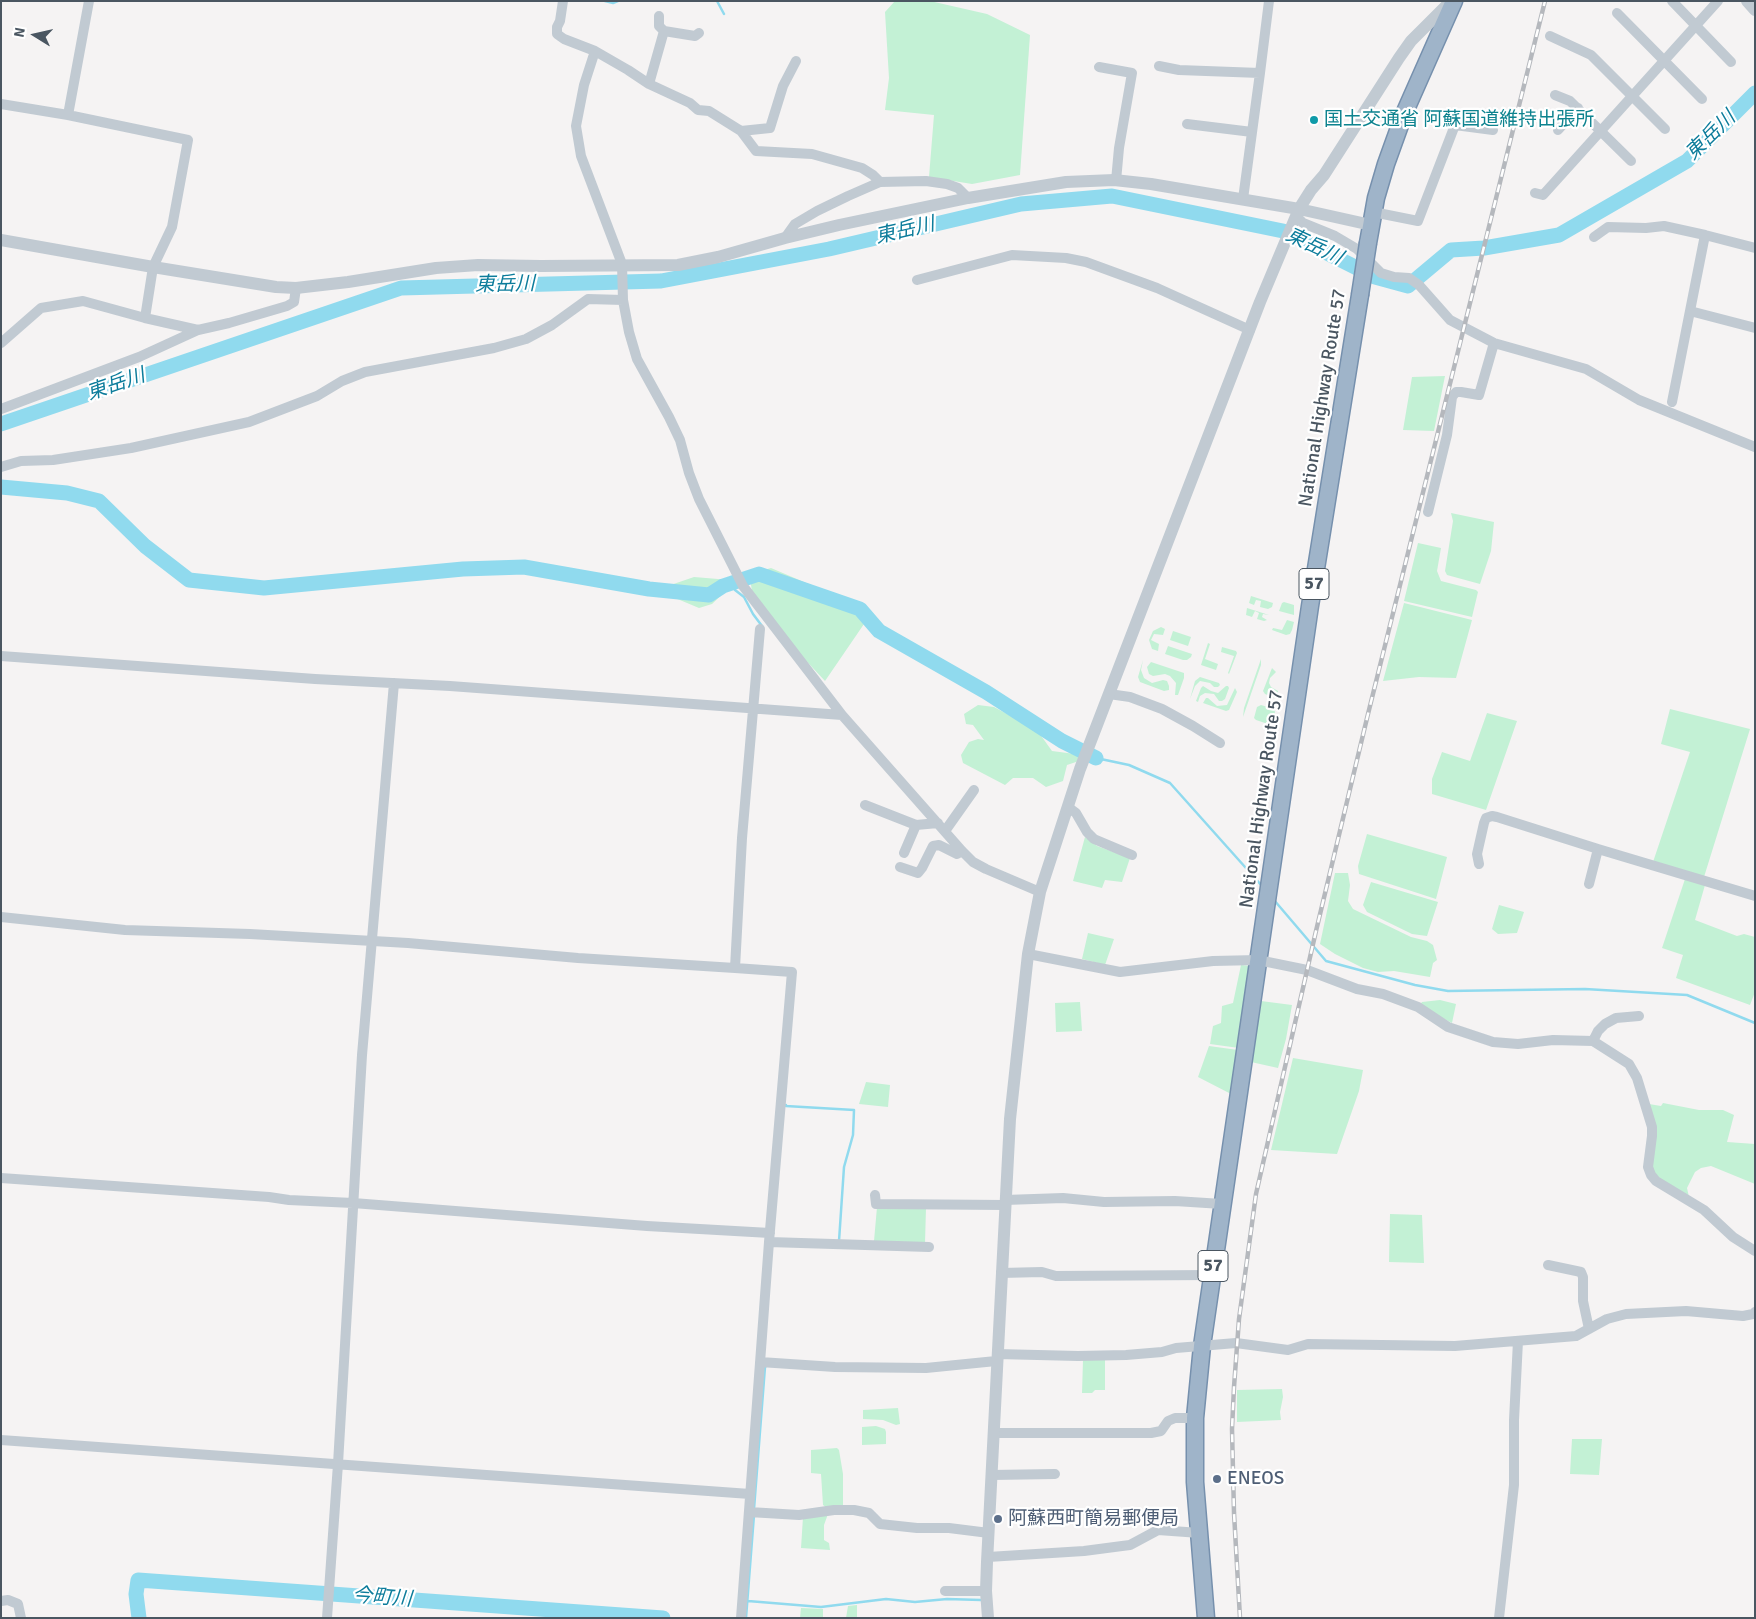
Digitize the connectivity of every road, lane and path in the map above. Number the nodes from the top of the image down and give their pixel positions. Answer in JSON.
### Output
{"nodes":[{"id":1,"x":89,"y":1,"type":"edge"},
{"id":2,"x":563,"y":1,"type":"edge"},
{"id":3,"x":1269,"y":1,"type":"edge"},
{"id":4,"x":1453,"y":1,"type":"edge"},
{"id":5,"x":1672,"y":1,"type":"edge"},
{"id":6,"x":1718,"y":1,"type":"edge"},
{"id":7,"x":1748,"y":1,"type":"edge"},
{"id":8,"x":1755,"y":10,"type":"edge"},
{"id":9,"x":1617,"y":12,"type":"dead end"},
{"id":10,"x":659,"y":16,"type":"dead end"},
{"id":11,"x":1696,"y":25,"type":"junction"},
{"id":12,"x":664,"y":31,"type":"junction"},
{"id":13,"x":699,"y":33,"type":"dead end"},
{"id":14,"x":1550,"y":36,"type":"dead end"},
{"id":15,"x":1411,"y":41,"type":"junction"},
{"id":16,"x":595,"y":51,"type":"junction"},
{"id":17,"x":1431,"y":54,"type":"junction"},
{"id":18,"x":1664,"y":60,"type":"junction"},
{"id":19,"x":796,"y":61,"type":"dead end"},
{"id":20,"x":1731,"y":62,"type":"dead end"},
{"id":21,"x":1159,"y":66,"type":"dead end"},
{"id":22,"x":1099,"y":67,"type":"dead end"},
{"id":23,"x":1260,"y":73,"type":"junction"},
{"id":24,"x":649,"y":84,"type":"junction"},
{"id":25,"x":1555,"y":94,"type":"dead end"},
{"id":26,"x":1633,"y":95,"type":"junction"},
{"id":27,"x":1702,"y":99,"type":"dead end"},
{"id":28,"x":1,"y":104,"type":"edge"},
{"id":29,"x":1578,"y":108,"type":"junction"},
{"id":30,"x":68,"y":116,"type":"junction"},
{"id":31,"x":1187,"y":124,"type":"dead end"},
{"id":32,"x":1665,"y":129,"type":"dead end"},
{"id":33,"x":1493,"y":130,"type":"dead end"},
{"id":34,"x":1558,"y":130,"type":"dead end"},
{"id":35,"x":1601,"y":130,"type":"junction"},
{"id":36,"x":741,"y":131,"type":"junction"},
{"id":37,"x":1252,"y":132,"type":"junction"},
{"id":38,"x":1631,"y":161,"type":"dead end"},
{"id":39,"x":1116,"y":181,"type":"junction"},
{"id":40,"x":880,"y":182,"type":"junction"},
{"id":41,"x":1535,"y":193,"type":"dead end"},
{"id":42,"x":968,"y":198,"type":"junction"},
{"id":43,"x":1243,"y":199,"type":"junction"},
{"id":44,"x":1296,"y":215,"type":"junction"},
{"id":45,"x":1372,"y":218,"type":"junction"},
{"id":46,"x":1705,"y":235,"type":"junction"},
{"id":47,"x":786,"y":238,"type":"junction"},
{"id":48,"x":1594,"y":238,"type":"dead end"},
{"id":49,"x":1,"y":240,"type":"edge"},
{"id":50,"x":1755,"y":248,"type":"edge"},
{"id":51,"x":622,"y":264,"type":"junction"},
{"id":52,"x":154,"y":267,"type":"junction"},
{"id":53,"x":917,"y":280,"type":"dead end"},
{"id":54,"x":296,"y":288,"type":"junction"},
{"id":55,"x":623,"y":300,"type":"junction"},
{"id":56,"x":1690,"y":311,"type":"junction"},
{"id":57,"x":145,"y":318,"type":"junction"},
{"id":58,"x":1755,"y":328,"type":"edge"},
{"id":59,"x":198,"y":330,"type":"junction"},
{"id":60,"x":1250,"y":330,"type":"junction"},
{"id":61,"x":1,"y":343,"type":"edge"},
{"id":62,"x":1494,"y":343,"type":"junction"},
{"id":63,"x":1672,"y":402,"type":"dead end"},
{"id":64,"x":1,"y":409,"type":"edge"},
{"id":65,"x":1755,"y":447,"type":"edge"},
{"id":66,"x":1,"y":467,"type":"edge"},
{"id":67,"x":1428,"y":512,"type":"dead end"},
{"id":68,"x":760,"y":629,"type":"dead end"},
{"id":69,"x":1,"y":656,"type":"edge"},
{"id":70,"x":394,"y":683,"type":"junction"},
{"id":71,"x":1109,"y":694,"type":"junction"},
{"id":72,"x":753,"y":709,"type":"junction"},
{"id":73,"x":842,"y":715,"type":"junction"},
{"id":74,"x":1220,"y":743,"type":"dead end"},
{"id":75,"x":974,"y":790,"type":"dead end"},
{"id":76,"x":865,"y":805,"type":"dead end"},
{"id":77,"x":1068,"y":807,"type":"junction"},
{"id":78,"x":916,"y":825,"type":"junction"},
{"id":79,"x":941,"y":827,"type":"junction"},
{"id":80,"x":1598,"y":849,"type":"junction"},
{"id":81,"x":962,"y":851,"type":"junction"},
{"id":82,"x":904,"y":853,"type":"dead end"},
{"id":83,"x":1132,"y":855,"type":"dead end"},
{"id":84,"x":1479,"y":864,"type":"dead end"},
{"id":85,"x":900,"y":867,"type":"dead end"},
{"id":86,"x":1589,"y":884,"type":"dead end"},
{"id":87,"x":1040,"y":892,"type":"junction"},
{"id":88,"x":1755,"y":896,"type":"edge"},
{"id":89,"x":1,"y":917,"type":"edge"},
{"id":90,"x":372,"y":942,"type":"junction"},
{"id":91,"x":1028,"y":954,"type":"junction"},
{"id":92,"x":1258,"y":960,"type":"junction"},
{"id":93,"x":735,"y":968,"type":"junction"},
{"id":94,"x":1639,"y":1016,"type":"dead end"},
{"id":95,"x":1593,"y":1041,"type":"junction"},
{"id":96,"x":1,"y":1178,"type":"edge"},
{"id":97,"x":876,"y":1195,"type":"dead end"},
{"id":98,"x":1005,"y":1202,"type":"junction"},
{"id":99,"x":354,"y":1203,"type":"junction"},
{"id":100,"x":1222,"y":1204,"type":"junction"},
{"id":101,"x":770,"y":1237,"type":"junction"},
{"id":102,"x":929,"y":1247,"type":"dead end"},
{"id":103,"x":1755,"y":1251,"type":"edge"},
{"id":104,"x":1548,"y":1265,"type":"dead end"},
{"id":105,"x":1001,"y":1273,"type":"junction"},
{"id":106,"x":1212,"y":1274,"type":"junction"},
{"id":107,"x":1755,"y":1312,"type":"edge"},
{"id":108,"x":1589,"y":1329,"type":"junction"},
{"id":109,"x":1518,"y":1341,"type":"junction"},
{"id":110,"x":1202,"y":1346,"type":"junction"},
{"id":111,"x":997,"y":1358,"type":"junction"},
{"id":112,"x":760,"y":1362,"type":"junction"},
{"id":113,"x":1195,"y":1418,"type":"junction"},
{"id":114,"x":993,"y":1433,"type":"junction"},
{"id":115,"x":1,"y":1440,"type":"edge"},
{"id":116,"x":338,"y":1464,"type":"junction"},
{"id":117,"x":1055,"y":1474,"type":"dead end"},
{"id":118,"x":991,"y":1475,"type":"junction"},
{"id":119,"x":750,"y":1494,"type":"junction"},
{"id":120,"x":749,"y":1512,"type":"junction"},
{"id":121,"x":989,"y":1533,"type":"junction"},
{"id":122,"x":1200,"y":1533,"type":"junction"},
{"id":123,"x":988,"y":1557,"type":"junction"},
{"id":124,"x":945,"y":1591,"type":"dead end"},
{"id":125,"x":986,"y":1591,"type":"junction"},
{"id":126,"x":1,"y":1601,"type":"edge"},
{"id":127,"x":21,"y":1618,"type":"edge"},
{"id":128,"x":327,"y":1618,"type":"edge"},
{"id":129,"x":741,"y":1618,"type":"edge"},
{"id":130,"x":988,"y":1618,"type":"edge"},
{"id":131,"x":1206,"y":1618,"type":"edge"},
{"id":132,"x":1499,"y":1618,"type":"edge"}],
"edges":[{"from":1,"to":30,"type":"street"},
{"from":2,"to":16,"type":"street"},
{"from":3,"to":23,"type":"street"},
{"from":4,"to":15,"type":"street"},
{"from":4,"to":17,"type":"highway","name":"National Highway Route 57","number":"57"},
{"from":5,"to":11,"type":"street"},
{"from":6,"to":11,"type":"street"},
{"from":7,"to":8,"type":"street"},
{"from":9,"to":18,"type":"street"},
{"from":10,"to":12,"type":"street"},
{"from":11,"to":18,"type":"street"},
{"from":11,"to":20,"type":"street"},
{"from":12,"to":13,"type":"street"},
{"from":12,"to":24,"type":"street"},
{"from":14,"to":26,"type":"street"},
{"from":15,"to":17,"type":"street"},
{"from":15,"to":44,"type":"street"},
{"from":16,"to":24,"type":"street"},
{"from":16,"to":51,"type":"street"},
{"from":17,"to":45,"type":"highway","name":"National Highway Route 57","number":"57"},
{"from":18,"to":26,"type":"street"},
{"from":18,"to":27,"type":"street"},
{"from":19,"to":36,"type":"street"},
{"from":21,"to":23,"type":"street"},
{"from":22,"to":39,"type":"street"},
{"from":23,"to":37,"type":"street"},
{"from":24,"to":36,"type":"street"},
{"from":25,"to":29,"type":"street"},
{"from":26,"to":32,"type":"street"},
{"from":26,"to":35,"type":"street"},
{"from":28,"to":30,"type":"street"},
{"from":29,"to":34,"type":"street"},
{"from":29,"to":35,"type":"street"},
{"from":30,"to":52,"type":"street"},
{"from":31,"to":37,"type":"street"},
{"from":33,"to":45,"type":"street"},
{"from":35,"to":38,"type":"street"},
{"from":35,"to":41,"type":"street"},
{"from":36,"to":40,"type":"street"},
{"from":37,"to":43,"type":"street"},
{"from":39,"to":42,"type":"street"},
{"from":39,"to":43,"type":"street"},
{"from":40,"to":42,"type":"street"},
{"from":40,"to":47,"type":"street"},
{"from":42,"to":47,"type":"street"},
{"from":43,"to":44,"type":"street"},
{"from":44,"to":45,"type":"street"},
{"from":44,"to":60,"type":"street"},
{"from":44,"to":62,"type":"street"},
{"from":45,"to":92,"type":"highway","name":"National Highway Route 57","number":"57","bridge":true},
{"from":46,"to":48,"type":"street"},
{"from":46,"to":50,"type":"street"},
{"from":46,"to":56,"type":"street"},
{"from":47,"to":51,"type":"street"},
{"from":49,"to":52,"type":"street"},
{"from":51,"to":54,"type":"street"},
{"from":51,"to":55,"type":"street"},
{"from":52,"to":54,"type":"street"},
{"from":52,"to":57,"type":"street"},
{"from":53,"to":60,"type":"street"},
{"from":54,"to":59,"type":"street"},
{"from":55,"to":66,"type":"street"},
{"from":55,"to":73,"type":"street"},
{"from":56,"to":58,"type":"street"},
{"from":56,"to":63,"type":"street"},
{"from":57,"to":59,"type":"street"},
{"from":57,"to":61,"type":"street"},
{"from":59,"to":64,"type":"street"},
{"from":60,"to":71,"type":"street"},
{"from":62,"to":65,"type":"street"},
{"from":62,"to":67,"type":"street"},
{"from":68,"to":72,"type":"street"},
{"from":69,"to":70,"type":"street"},
{"from":70,"to":72,"type":"street"},
{"from":70,"to":90,"type":"street"},
{"from":71,"to":74,"type":"street"},
{"from":71,"to":77,"type":"street"},
{"from":72,"to":73,"type":"street"},
{"from":72,"to":93,"type":"street"},
{"from":73,"to":79,"type":"street"},
{"from":75,"to":79,"type":"street"},
{"from":76,"to":78,"type":"street"},
{"from":77,"to":83,"type":"street"},
{"from":77,"to":87,"type":"street"},
{"from":78,"to":79,"type":"street"},
{"from":78,"to":82,"type":"street"},
{"from":79,"to":81,"type":"street"},
{"from":80,"to":84,"type":"street"},
{"from":80,"to":86,"type":"street"},
{"from":80,"to":88,"type":"street"},
{"from":81,"to":85,"type":"street"},
{"from":81,"to":87,"type":"street"},
{"from":87,"to":91,"type":"street"},
{"from":89,"to":90,"type":"street"},
{"from":90,"to":93,"type":"street"},
{"from":90,"to":99,"type":"street"},
{"from":91,"to":92,"type":"street"},
{"from":91,"to":98,"type":"street"},
{"from":92,"to":95,"type":"street"},
{"from":92,"to":100,"type":"highway","name":"National Highway Route 57","number":"57"},
{"from":93,"to":101,"type":"street"},
{"from":94,"to":95,"type":"street"},
{"from":95,"to":103,"type":"street"},
{"from":96,"to":99,"type":"street"},
{"from":97,"to":98,"type":"street"},
{"from":98,"to":100,"type":"street"},
{"from":98,"to":105,"type":"street"},
{"from":99,"to":101,"type":"street"},
{"from":99,"to":116,"type":"street"},
{"from":100,"to":106,"type":"highway","name":"National Highway Route 57","number":"57"},
{"from":101,"to":102,"type":"street"},
{"from":101,"to":112,"type":"street"},
{"from":104,"to":108,"type":"street"},
{"from":105,"to":106,"type":"street"},
{"from":105,"to":111,"type":"street"},
{"from":106,"to":110,"type":"highway","name":"National Highway Route 57","number":"57"},
{"from":107,"to":108,"type":"street"},
{"from":108,"to":109,"type":"street"},
{"from":109,"to":110,"type":"street"},
{"from":109,"to":132,"type":"street"},
{"from":110,"to":111,"type":"street"},
{"from":110,"to":113,"type":"highway","name":"National Highway Route 57","number":"57"},
{"from":111,"to":112,"type":"street"},
{"from":111,"to":114,"type":"street"},
{"from":112,"to":119,"type":"street"},
{"from":113,"to":114,"type":"street"},
{"from":113,"to":122,"type":"highway","name":"National Highway Route 57","number":"57"},
{"from":114,"to":118,"type":"street"},
{"from":115,"to":116,"type":"street"},
{"from":116,"to":119,"type":"street"},
{"from":116,"to":128,"type":"street"},
{"from":117,"to":118,"type":"street"},
{"from":118,"to":121,"type":"street"},
{"from":119,"to":120,"type":"street"},
{"from":120,"to":121,"type":"street"},
{"from":120,"to":129,"type":"street"},
{"from":121,"to":123,"type":"street"},
{"from":122,"to":123,"type":"street"},
{"from":122,"to":131,"type":"highway","name":"National Highway Route 57","number":"57"},
{"from":123,"to":125,"type":"street"},
{"from":124,"to":125,"type":"street"},
{"from":125,"to":130,"type":"street"},
{"from":126,"to":127,"type":"street"}]}
